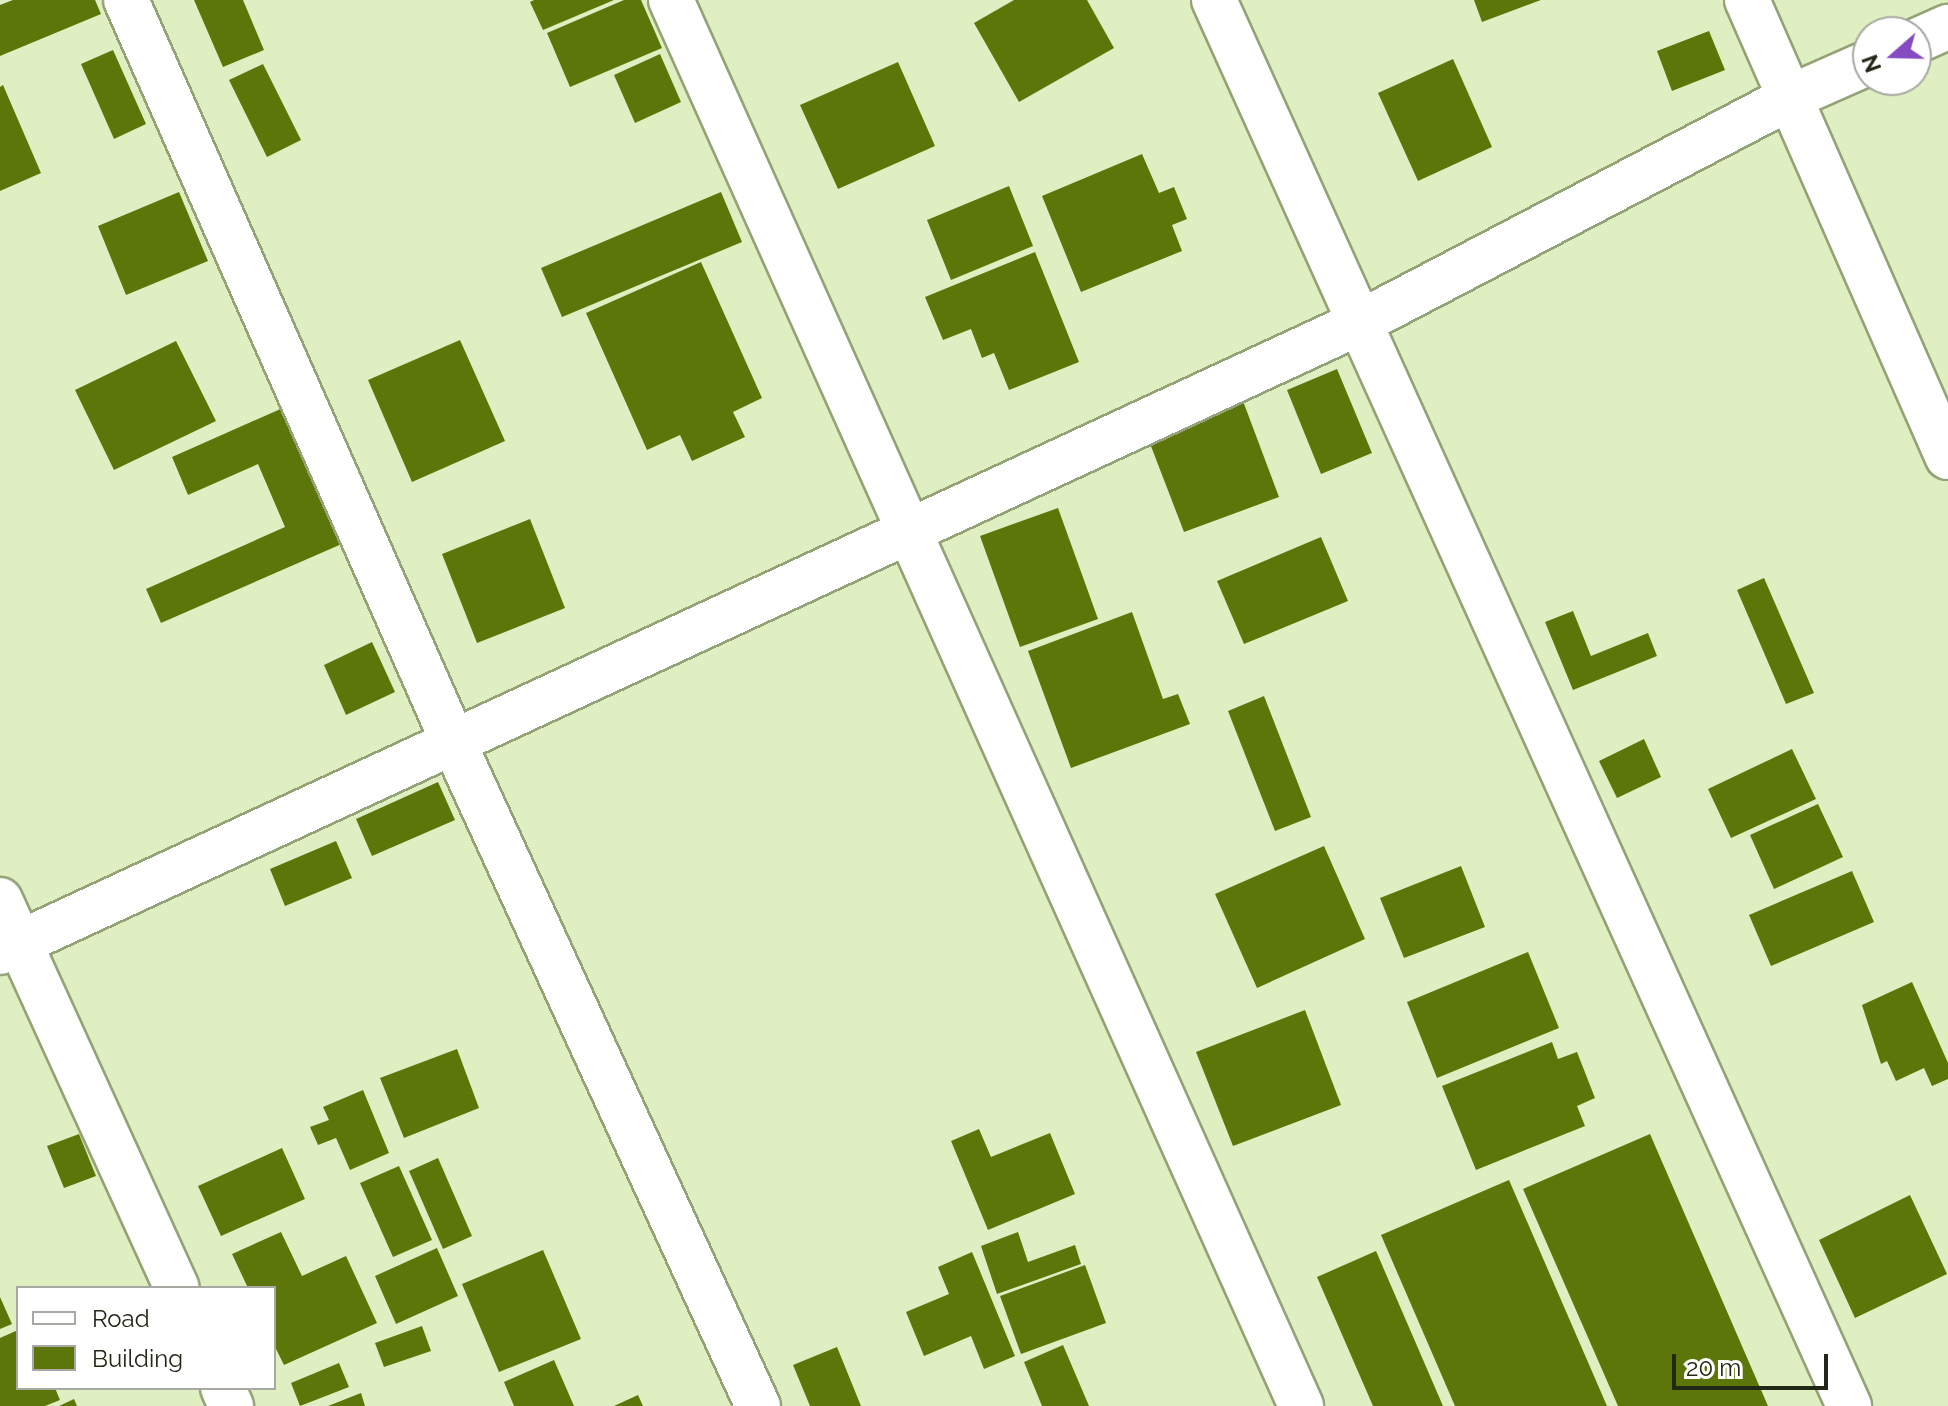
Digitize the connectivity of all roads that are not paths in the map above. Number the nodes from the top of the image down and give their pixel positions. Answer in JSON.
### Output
{"nodes":[{"id":1,"x":126,"y":0,"type":"edge"},
{"id":2,"x":671,"y":0,"type":"edge"},
{"id":3,"x":1214,"y":0,"type":"edge"},
{"id":4,"x":1747,"y":0,"type":"edge"},
{"id":5,"x":1852,"y":70,"type":"edge"},
{"id":6,"x":1791,"y":97,"type":"junction"},
{"id":7,"x":1361,"y":322,"type":"junction"},
{"id":8,"x":1948,"y":457,"type":"edge"},
{"id":9,"x":909,"y":530,"type":"junction"},
{"id":10,"x":452,"y":739,"type":"junction"},
{"id":11,"x":0,"y":900,"type":"edge"},
{"id":12,"x":10,"y":947,"type":"edge"},
{"id":13,"x":176,"y":1286,"type":"edge"},
{"id":14,"x":758,"y":1406,"type":"edge"},
{"id":15,"x":1301,"y":1406,"type":"edge"},
{"id":16,"x":1849,"y":1406,"type":"edge"}],
"edges":[{"from":1,"to":10,"type":"street"},
{"from":2,"to":9,"type":"street"},
{"from":3,"to":7,"type":"street"},
{"from":4,"to":6,"type":"street"},
{"from":5,"to":6,"type":"street"},
{"from":6,"to":7,"type":"street"},
{"from":6,"to":8,"type":"street"},
{"from":7,"to":9,"type":"street"},
{"from":7,"to":16,"type":"street"},
{"from":9,"to":10,"type":"street"},
{"from":9,"to":15,"type":"street"},
{"from":10,"to":12,"type":"street"},
{"from":10,"to":14,"type":"street"},
{"from":11,"to":12,"type":"street"},
{"from":12,"to":13,"type":"street"}]}
